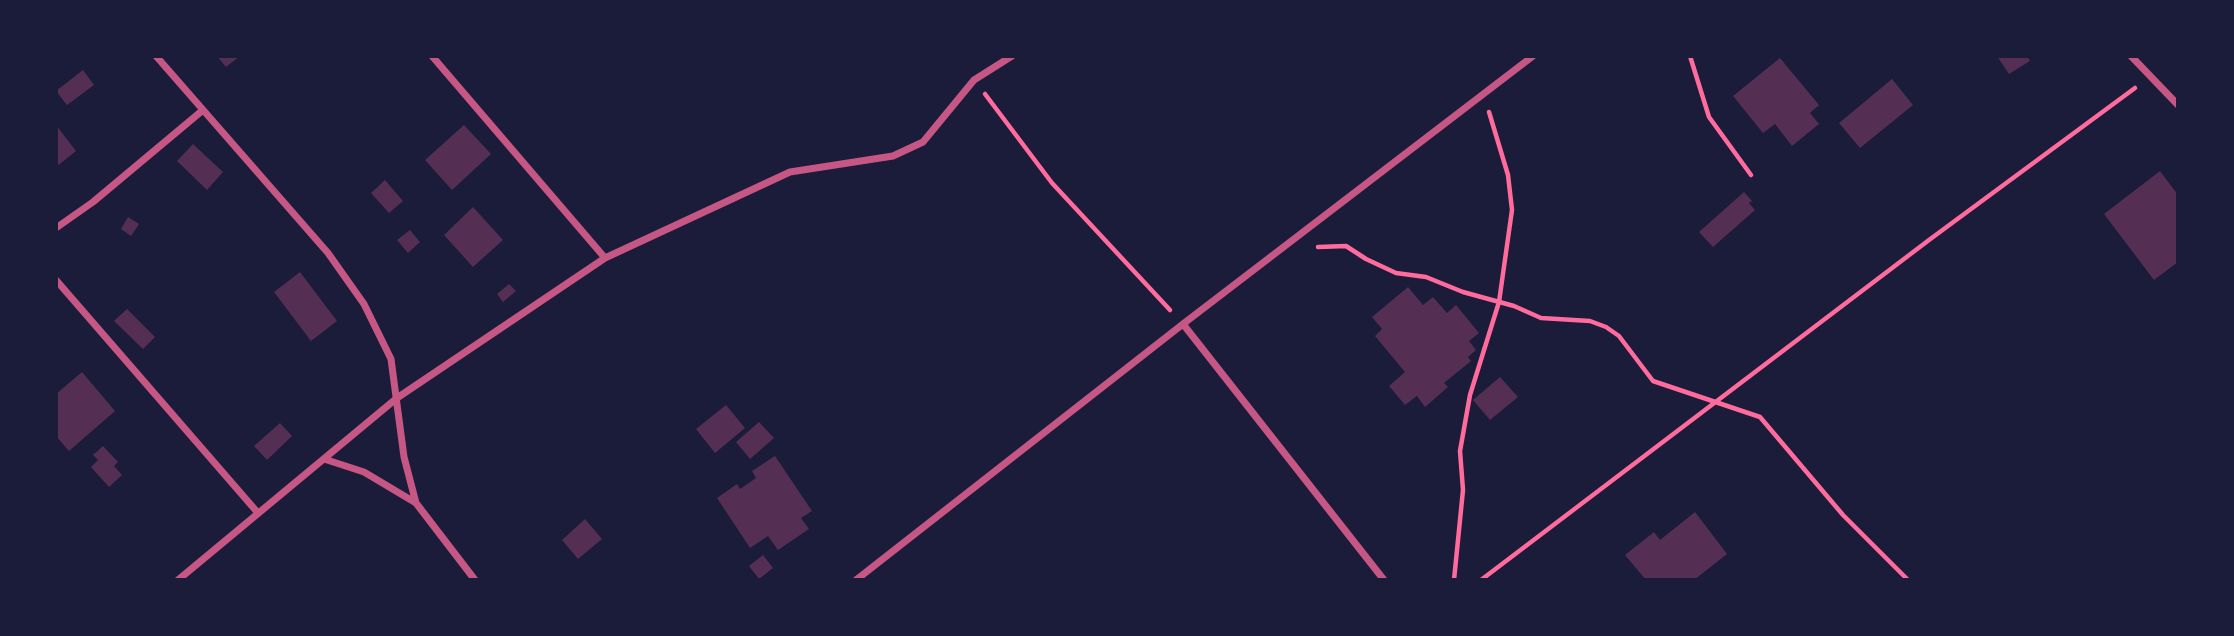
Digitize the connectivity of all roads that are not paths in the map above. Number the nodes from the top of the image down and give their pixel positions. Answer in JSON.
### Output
{"nodes":[{"id":1,"x":156,"y":56,"type":"edge"},
{"id":2,"x":432,"y":56,"type":"edge"},
{"id":3,"x":1012,"y":56,"type":"edge"},
{"id":4,"x":1533,"y":56,"type":"edge"},
{"id":5,"x":2131,"y":56,"type":"edge"},
{"id":6,"x":2178,"y":105,"type":"edge"},
{"id":7,"x":203,"y":110,"type":"junction"},
{"id":8,"x":56,"y":228,"type":"edge"},
{"id":9,"x":605,"y":258,"type":"junction"},
{"id":10,"x":56,"y":280,"type":"edge"},
{"id":11,"x":1183,"y":324,"type":"junction"},
{"id":12,"x":397,"y":398,"type":"junction"},
{"id":13,"x":324,"y":459,"type":"junction"},
{"id":14,"x":416,"y":503,"type":"junction"},
{"id":15,"x":258,"y":513,"type":"junction"},
{"id":16,"x":178,"y":580,"type":"edge"},
{"id":17,"x":475,"y":580,"type":"edge"},
{"id":18,"x":856,"y":580,"type":"edge"},
{"id":19,"x":1384,"y":580,"type":"edge"}],
"edges":[{"from":1,"to":7,"type":"street"},
{"from":2,"to":9,"type":"street"},
{"from":3,"to":9,"type":"street"},
{"from":4,"to":11,"type":"street"},
{"from":5,"to":6,"type":"street"},
{"from":7,"to":8,"type":"street"},
{"from":7,"to":12,"type":"street"},
{"from":9,"to":12,"type":"street"},
{"from":10,"to":15,"type":"street"},
{"from":11,"to":18,"type":"street"},
{"from":11,"to":19,"type":"street"},
{"from":12,"to":13,"type":"street"},
{"from":12,"to":14,"type":"street"},
{"from":13,"to":14,"type":"street"},
{"from":13,"to":15,"type":"street"},
{"from":14,"to":17,"type":"street"},
{"from":15,"to":16,"type":"street"}]}
